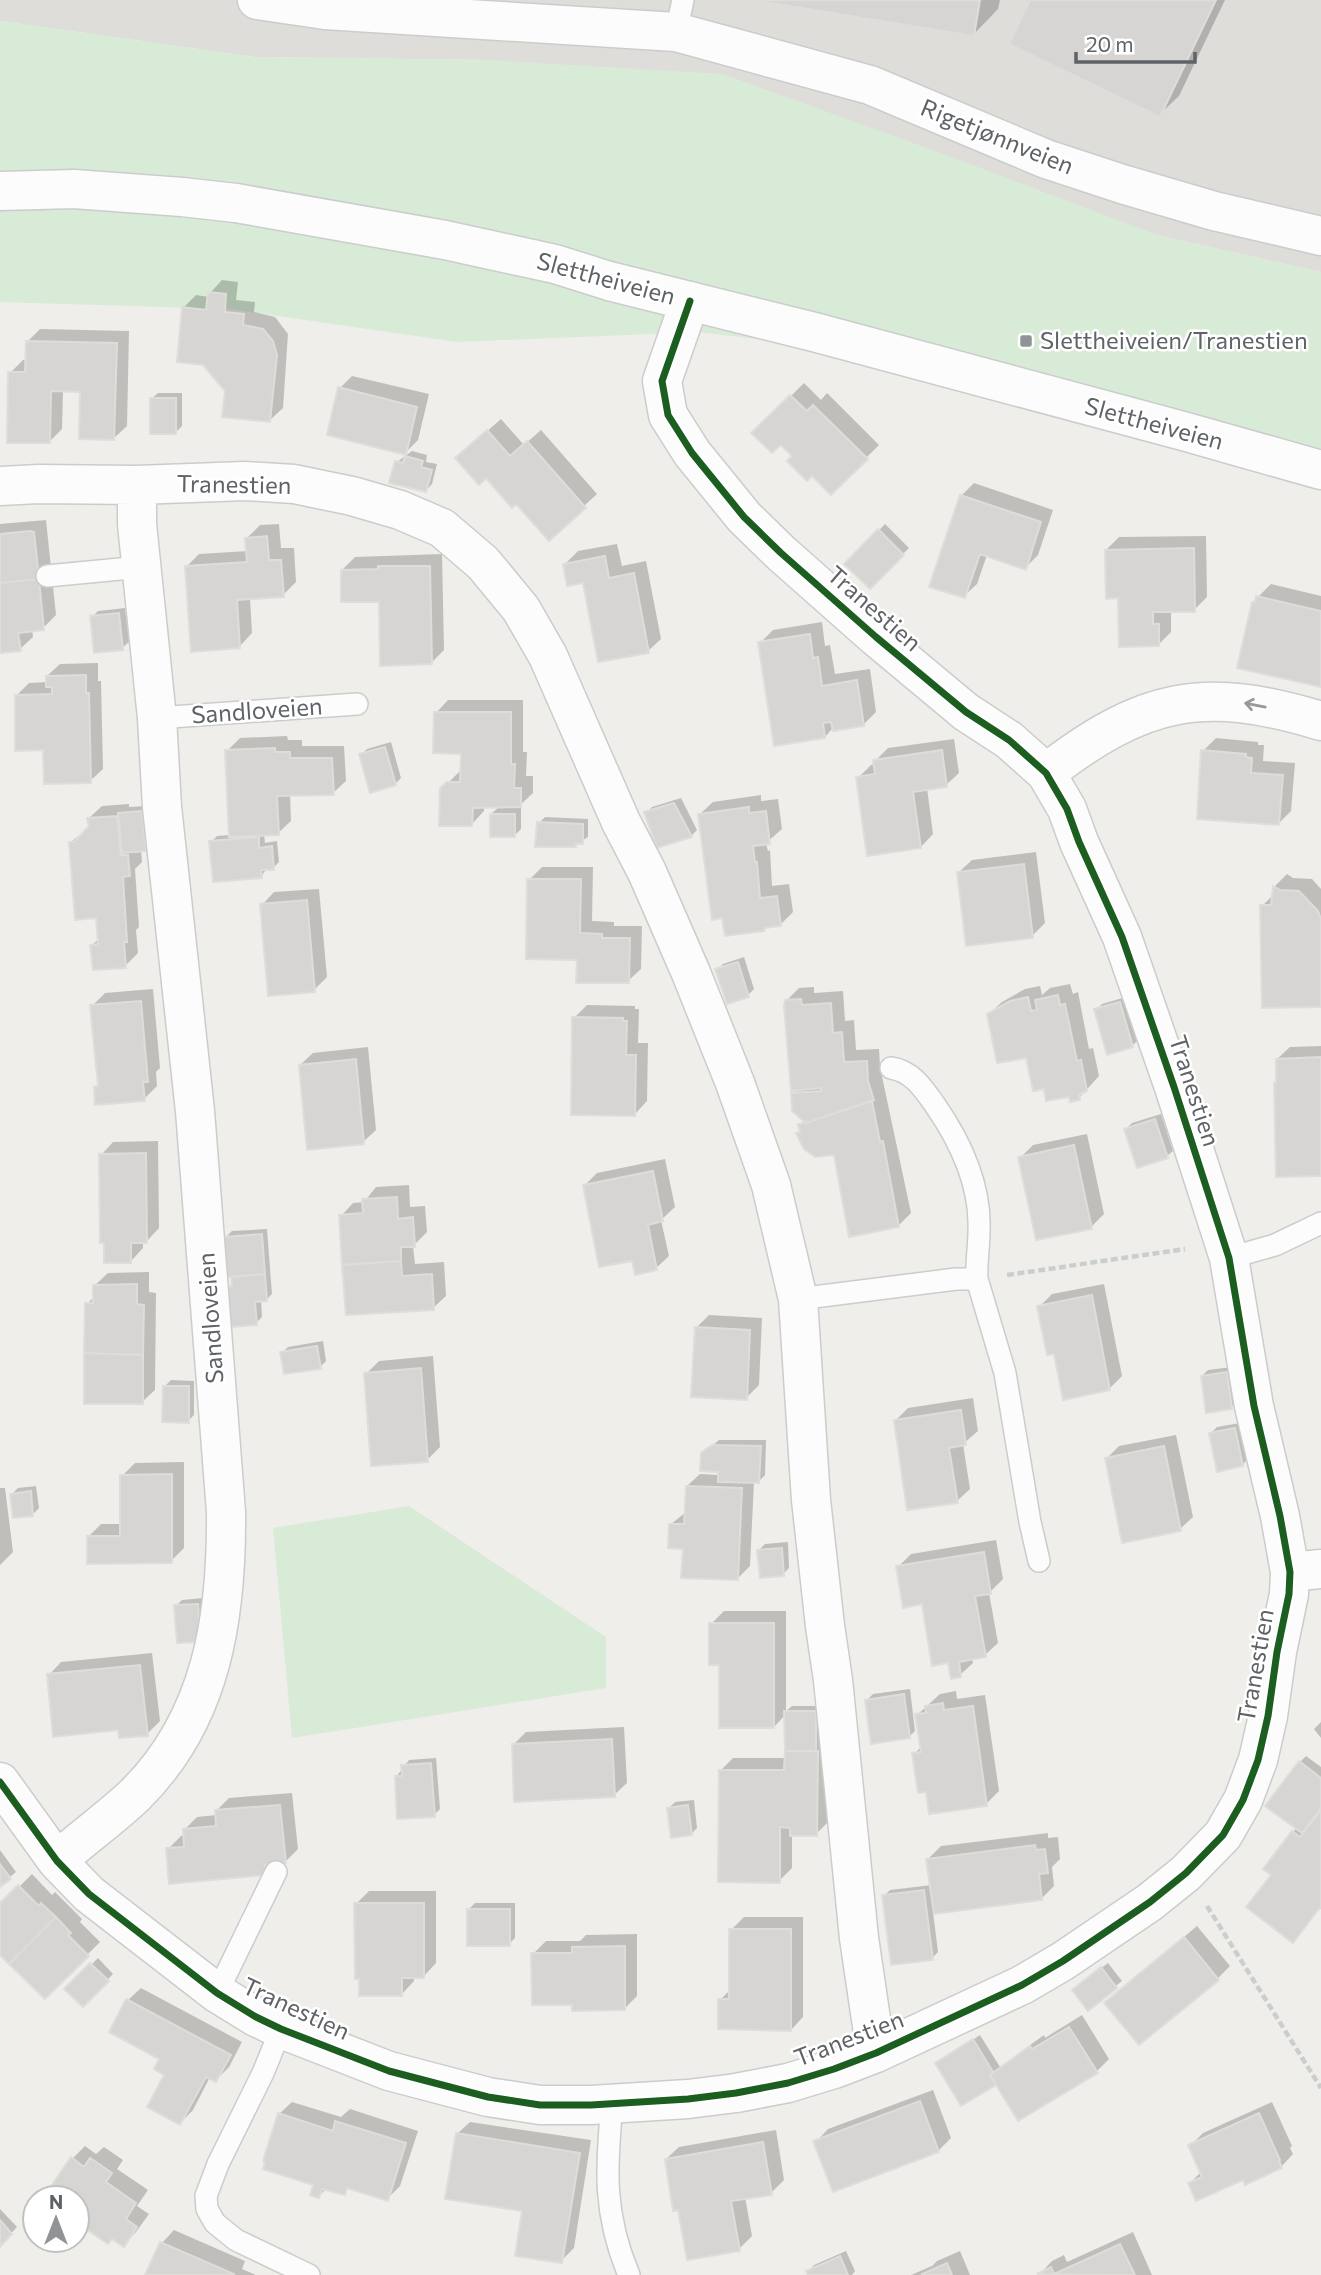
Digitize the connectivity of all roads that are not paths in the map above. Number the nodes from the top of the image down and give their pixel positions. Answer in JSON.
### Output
{"nodes":[{"id":1,"x":257,"y":0,"type":"edge"},
{"id":2,"x":325,"y":5,"type":"edge"},
{"id":3,"x":679,"y":16,"type":"edge"},
{"id":4,"x":0,"y":191,"type":"edge"},
{"id":5,"x":1321,"y":236,"type":"edge"},
{"id":6,"x":690,"y":301,"type":"junction"},
{"id":7,"x":1321,"y":471,"type":"edge"},
{"id":8,"x":137,"y":485,"type":"junction"},
{"id":9,"x":0,"y":486,"type":"edge"},
{"id":10,"x":141,"y":567,"type":"junction"},
{"id":11,"x":47,"y":576,"type":"dead end"},
{"id":12,"x":356,"y":704,"type":"dead end"},
{"id":13,"x":157,"y":718,"type":"junction"},
{"id":14,"x":1321,"y":721,"type":"edge"},
{"id":15,"x":1046,"y":773,"type":"junction"},
{"id":16,"x":891,"y":1068,"type":"dead end"},
{"id":17,"x":1321,"y":1223,"type":"edge"},
{"id":18,"x":1229,"y":1258,"type":"junction"},
{"id":19,"x":976,"y":1279,"type":"junction"},
{"id":20,"x":798,"y":1299,"type":"junction"},
{"id":21,"x":1039,"y":1561,"type":"dead end"},
{"id":22,"x":1311,"y":1576,"type":"edge"},
{"id":23,"x":0,"y":1783,"type":"edge"},
{"id":24,"x":57,"y":1861,"type":"junction"},
{"id":25,"x":276,"y":1872,"type":"dead end"},
{"id":26,"x":217,"y":1993,"type":"junction"},
{"id":27,"x":281,"y":2029,"type":"junction"},
{"id":28,"x":876,"y":2053,"type":"junction"},
{"id":29,"x":612,"y":2104,"type":"junction"},
{"id":30,"x":309,"y":2275,"type":"edge"},
{"id":31,"x":629,"y":2275,"type":"edge"}],
"edges":[{"from":1,"to":2,"type":"street","name":"Rigetjønnveien"},
{"from":2,"to":3,"type":"street","name":"Rigetjønnveien"},
{"from":3,"to":5,"type":"street","name":"Rigetjønnveien"},
{"from":4,"to":6,"type":"street","name":"Slettheiveien"},
{"from":6,"to":7,"type":"street","name":"Slettheiveien"},
{"from":6,"to":15,"type":"street","name":"Tranestien"},
{"from":8,"to":9,"type":"street","name":"Tranestien"},
{"from":8,"to":10,"type":"street","name":"Sandloveien"},
{"from":8,"to":20,"type":"street","name":"Tranestien"},
{"from":10,"to":11,"type":"lane"},
{"from":10,"to":13,"type":"street","name":"Sandloveien"},
{"from":12,"to":13,"type":"lane","name":"Sandloveien"},
{"from":13,"to":24,"type":"street","name":"Sandloveien"},
{"from":14,"to":15,"type":"street","one_way":true},
{"from":15,"to":18,"type":"street","name":"Tranestien"},
{"from":16,"to":19,"type":"lane"},
{"from":17,"to":18,"type":"lane"},
{"from":18,"to":22,"type":"street","name":"Tranestien"},
{"from":19,"to":20,"type":"lane"},
{"from":19,"to":21,"type":"lane"},
{"from":20,"to":28,"type":"street","name":"Tranestien"},
{"from":22,"to":28,"type":"street","name":"Tranestien"},
{"from":23,"to":24,"type":"street","name":"Tranestien"},
{"from":24,"to":26,"type":"street","name":"Tranestien"},
{"from":25,"to":26,"type":"lane","name":"Tranestien"},
{"from":26,"to":27,"type":"street","name":"Tranestien"},
{"from":27,"to":29,"type":"street","name":"Tranestien"},
{"from":27,"to":30,"type":"lane","name":"Tranestien"},
{"from":28,"to":29,"type":"street","name":"Tranestien"},
{"from":29,"to":31,"type":"lane"}]}
